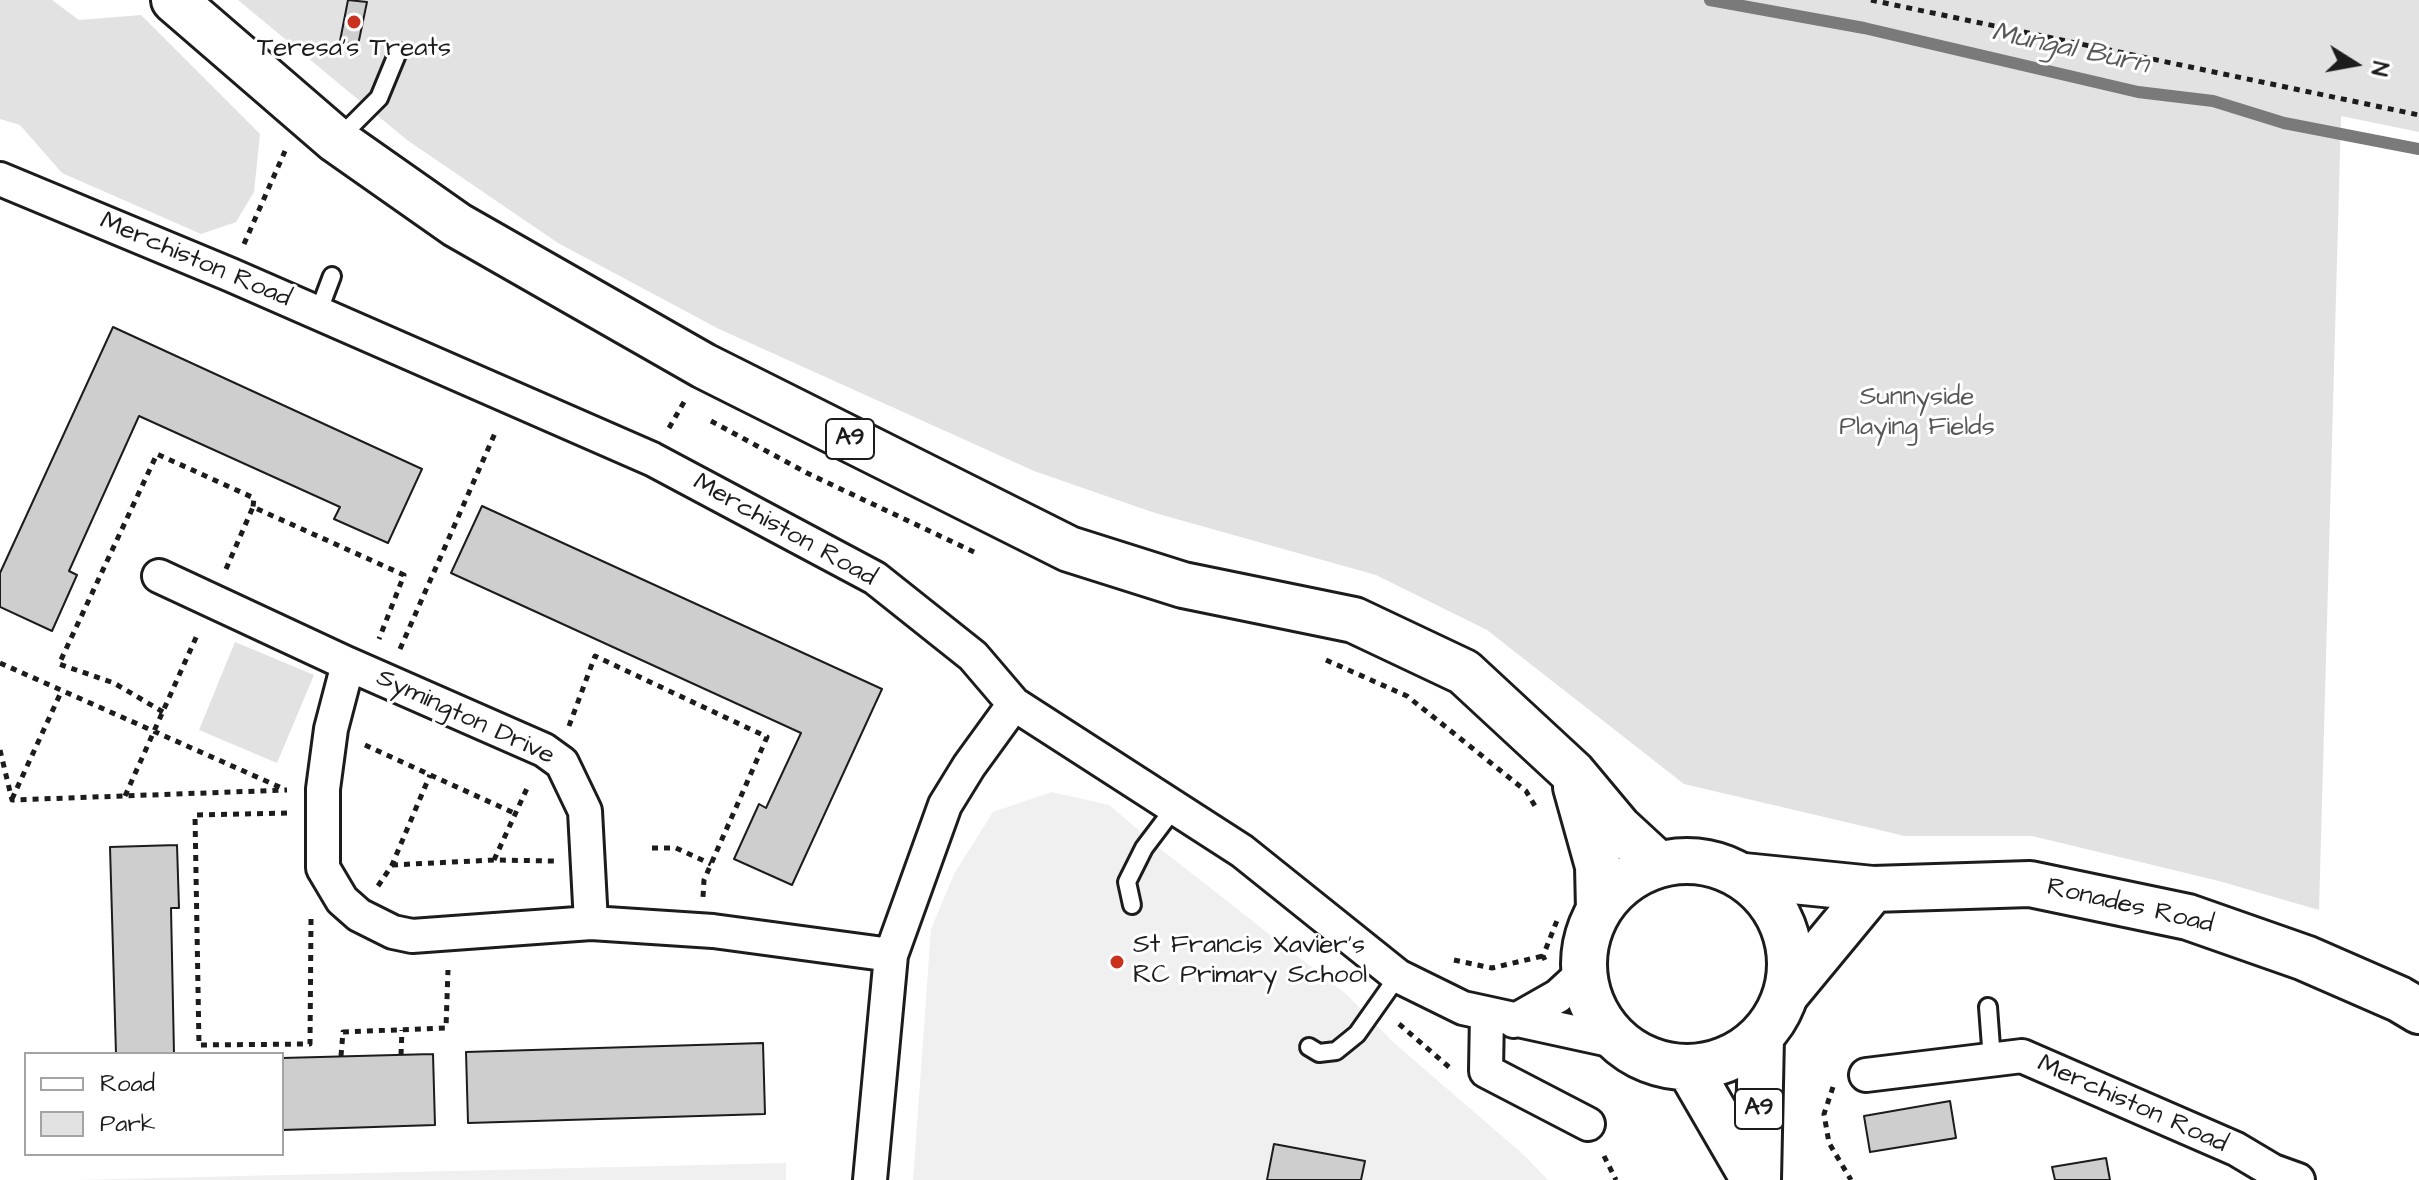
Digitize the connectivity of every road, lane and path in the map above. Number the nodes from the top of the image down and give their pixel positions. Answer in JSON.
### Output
{"nodes":[{"id":1,"x":174,"y":0,"type":"edge"},
{"id":2,"x":1871,"y":0,"type":"edge"},
{"id":3,"x":398,"y":52,"type":"dead end"},
{"id":4,"x":2419,"y":115,"type":"edge"},
{"id":5,"x":336,"y":140,"type":"junction"},
{"id":6,"x":0,"y":179,"type":"edge"},
{"id":7,"x":332,"y":276,"type":"dead end"},
{"id":8,"x":318,"y":313,"type":"junction"},
{"id":9,"x":512,"y":397,"type":"junction"},
{"id":10,"x":682,"y":405,"type":"dead end"},
{"id":11,"x":696,"y":412,"type":"dead end"},
{"id":12,"x":710,"y":420,"type":"dead end"},
{"id":13,"x":987,"y":558,"type":"dead end"},
{"id":14,"x":159,"y":576,"type":"dead end"},
{"id":15,"x":1312,"y":656,"type":"dead end"},
{"id":16,"x":0,"y":663,"type":"edge"},
{"id":17,"x":348,"y":664,"type":"junction"},
{"id":18,"x":386,"y":680,"type":"junction"},
{"id":19,"x":62,"y":690,"type":"junction"},
{"id":20,"x":1014,"y":704,"type":"junction"},
{"id":21,"x":331,"y":729,"type":"junction"},
{"id":22,"x":0,"y":750,"type":"edge"},
{"id":23,"x":544,"y":750,"type":"junction"},
{"id":24,"x":1573,"y":773,"type":"junction"},
{"id":25,"x":430,"y":775,"type":"junction"},
{"id":26,"x":287,"y":790,"type":"junction"},
{"id":27,"x":12,"y":800,"type":"junction"},
{"id":28,"x":323,"y":800,"type":"junction"},
{"id":29,"x":1175,"y":807,"type":"junction"},
{"id":30,"x":516,"y":814,"type":"junction"},
{"id":31,"x":1540,"y":815,"type":"dead end"},
{"id":32,"x":652,"y":848,"type":"dead end"},
{"id":33,"x":494,"y":860,"type":"junction"},
{"id":34,"x":588,"y":862,"type":"junction"},
{"id":35,"x":711,"y":864,"type":"dead end"},
{"id":36,"x":1658,"y":864,"type":"junction"},
{"id":37,"x":392,"y":865,"type":"junction"},
{"id":38,"x":1744,"y":876,"type":"junction"},
{"id":39,"x":1873,"y":889,"type":"junction"},
{"id":40,"x":1132,"y":905,"type":"dead end"},
{"id":41,"x":350,"y":908,"type":"junction"},
{"id":42,"x":1580,"y":910,"type":"junction"},
{"id":43,"x":591,"y":923,"type":"junction"},
{"id":44,"x":450,"y":933,"type":"junction"},
{"id":45,"x":891,"y":955,"type":"junction"},
{"id":46,"x":1398,"y":976,"type":"junction"},
{"id":47,"x":1571,"y":984,"type":"junction"},
{"id":48,"x":1787,"y":993,"type":"junction"},
{"id":49,"x":1988,"y":1007,"type":"dead end"},
{"id":50,"x":2419,"y":1011,"type":"edge"},
{"id":51,"x":1501,"y":1018,"type":"junction"},
{"id":52,"x":402,"y":1030,"type":"junction"},
{"id":53,"x":1761,"y":1037,"type":"junction"},
{"id":54,"x":1619,"y":1042,"type":"junction"},
{"id":55,"x":1309,"y":1047,"type":"dead end"},
{"id":56,"x":401,"y":1055,"type":"dead end"},
{"id":57,"x":341,"y":1056,"type":"dead end"},
{"id":58,"x":1992,"y":1060,"type":"junction"},
{"id":59,"x":1689,"y":1068,"type":"junction"},
{"id":60,"x":1866,"y":1075,"type":"joint"},
{"id":61,"x":1588,"y":1124,"type":"dead end"},
{"id":62,"x":2277,"y":1177,"type":"edge"},
{"id":63,"x":870,"y":1180,"type":"edge"},
{"id":64,"x":1756,"y":1180,"type":"edge"},
{"id":65,"x":1851,"y":1180,"type":"edge"}],
"edges":[{"from":1,"to":5,"type":"main road","number":"A9"},
{"from":2,"to":4,"type":"path"},
{"from":3,"to":5,"type":"lane"},
{"from":5,"to":24,"type":"main road","number":"A9"},
{"from":6,"to":8,"type":"street","name":"Merchiston Road"},
{"from":7,"to":8,"type":"lane"},
{"from":8,"to":9,"type":"street","name":"Merchiston Road"},
{"from":9,"to":18,"type":"path"},
{"from":9,"to":20,"type":"street","name":"Merchiston Road"},
{"from":10,"to":11,"type":"path"},
{"from":12,"to":13,"type":"path"},
{"from":14,"to":17,"type":"street","name":"Symington Drive"},
{"from":15,"to":31,"type":"path"},
{"from":16,"to":19,"type":"path"},
{"from":17,"to":18,"type":"street","name":"Symington Drive"},
{"from":17,"to":21,"type":"street","name":"Symington Drive"},
{"from":18,"to":23,"type":"street","name":"Symington Drive"},
{"from":19,"to":26,"type":"path"},
{"from":19,"to":27,"type":"path"},
{"from":20,"to":29,"type":"street","name":"Merchiston Road"},
{"from":20,"to":45,"type":"street"},
{"from":21,"to":25,"type":"path"},
{"from":21,"to":28,"type":"street","name":"Symington Drive"},
{"from":22,"to":27,"type":"path"},
{"from":23,"to":30,"type":"path"},
{"from":23,"to":34,"type":"street","name":"Symington Drive"},
{"from":24,"to":36,"type":"main road","number":"A9"},
{"from":24,"to":42,"type":"main road"},
{"from":25,"to":30,"type":"path"},
{"from":25,"to":37,"type":"path"},
{"from":26,"to":27,"type":"path"},
{"from":26,"to":28,"type":"path"},
{"from":28,"to":41,"type":"street","name":"Symington Drive"},
{"from":28,"to":41,"type":"path"},
{"from":29,"to":40,"type":"lane"},
{"from":29,"to":46,"type":"street","name":"Merchiston Road"},
{"from":30,"to":33,"type":"path"},
{"from":32,"to":35,"type":"path"},
{"from":33,"to":34,"type":"path"},
{"from":33,"to":37,"type":"path"},
{"from":34,"to":43,"type":"street","name":"Symington Drive"},
{"from":36,"to":38,"type":"main road"},
{"from":36,"to":42,"type":"main road"},
{"from":37,"to":41,"type":"path"},
{"from":38,"to":39,"type":"main road","name":"Ronades Road"},
{"from":38,"to":48,"type":"main road"},
{"from":39,"to":48,"type":"main road"},
{"from":39,"to":50,"type":"main road","name":"Ronades Road"},
{"from":41,"to":44,"type":"street"},
{"from":42,"to":47,"type":"main road"},
{"from":42,"to":47,"type":"path"},
{"from":43,"to":44,"type":"street"},
{"from":43,"to":45,"type":"street"},
{"from":44,"to":52,"type":"path"},
{"from":45,"to":63,"type":"street"},
{"from":46,"to":51,"type":"street","name":"Merchiston Road"},
{"from":46,"to":55,"type":"lane"},
{"from":47,"to":51,"type":"street"},
{"from":47,"to":54,"type":"main road"},
{"from":48,"to":53,"type":"main road"},
{"from":49,"to":58,"type":"lane"},
{"from":51,"to":54,"type":"street","name":"Merchiston Road"},
{"from":51,"to":61,"type":"street"},
{"from":52,"to":56,"type":"path"},
{"from":52,"to":57,"type":"path"},
{"from":53,"to":59,"type":"main road"},
{"from":53,"to":64,"type":"main road","number":"A9"},
{"from":54,"to":59,"type":"main road"},
{"from":58,"to":60,"type":"street","name":"Merchiston Road"},
{"from":58,"to":62,"type":"street","name":"Merchiston Road"},
{"from":59,"to":64,"type":"main road","number":"A9"},
{"from":60,"to":65,"type":"path"}]}
